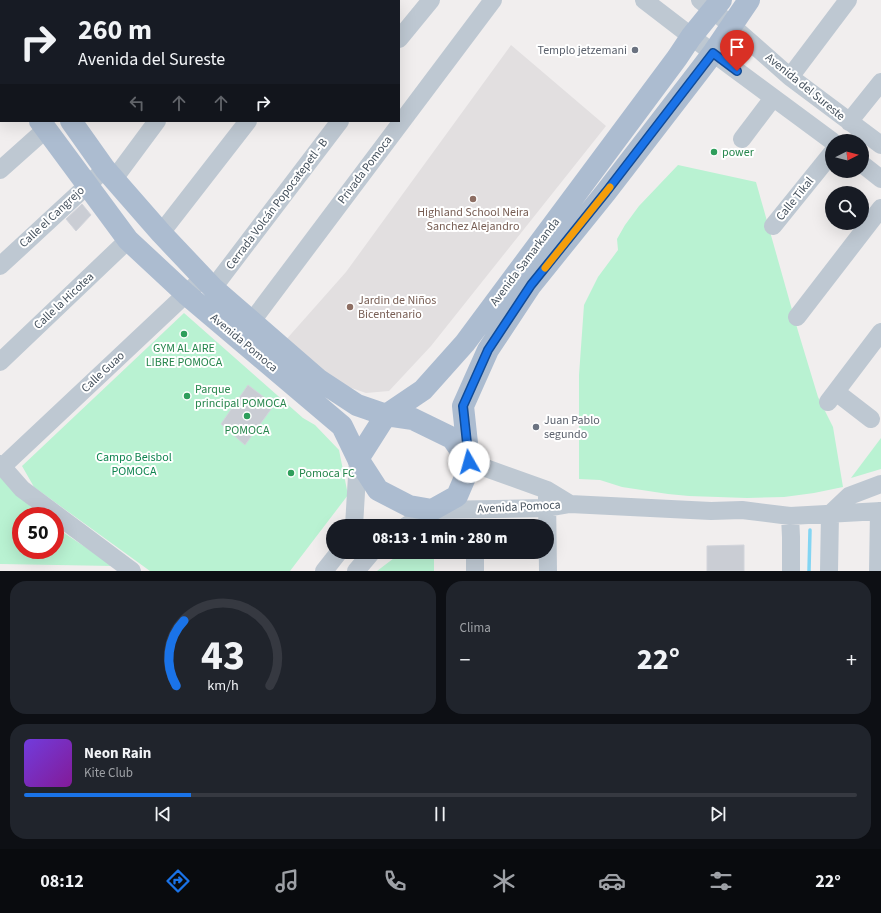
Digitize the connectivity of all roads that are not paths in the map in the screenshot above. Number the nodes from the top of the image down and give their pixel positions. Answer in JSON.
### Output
{"nodes":[{"id":1,"x":431,"y":0,"type":"edge"},
{"id":2,"x":493,"y":0,"type":"edge"},
{"id":3,"x":644,"y":0,"type":"edge"},
{"id":4,"x":749,"y":0,"type":"edge"},
{"id":5,"x":848,"y":0,"type":"edge"},
{"id":6,"x":711,"y":4,"type":"edge"},
{"id":7,"x":731,"y":25,"type":"junction"},
{"id":8,"x":691,"y":37,"type":"junction"},
{"id":9,"x":400,"y":39,"type":"edge"},
{"id":10,"x":713,"y":53,"type":"junction"},
{"id":11,"x":790,"y":77,"type":"junction"},
{"id":12,"x":881,"y":82,"type":"edge"},
{"id":13,"x":773,"y":98,"type":"junction"},
{"id":14,"x":72,"y":122,"type":"edge"},
{"id":15,"x":156,"y":122,"type":"edge"},
{"id":16,"x":247,"y":122,"type":"edge"},
{"id":17,"x":339,"y":122,"type":"edge"},
{"id":18,"x":849,"y":122,"type":"junction"},
{"id":19,"x":43,"y":125,"type":"edge"},
{"id":20,"x":825,"y":136,"type":"edge"},
{"id":21,"x":742,"y":139,"type":"dead end"},
{"id":22,"x":881,"y":145,"type":"edge"},
{"id":23,"x":825,"y":162,"type":"edge"},
{"id":24,"x":0,"y":170,"type":"edge"},
{"id":25,"x":869,"y":170,"type":"edge"},
{"id":26,"x":109,"y":174,"type":"junction"},
{"id":27,"x":588,"y":178,"type":"junction"},
{"id":28,"x":881,"y":179,"type":"edge"},
{"id":29,"x":87,"y":185,"type":"junction"},
{"id":30,"x":606,"y":192,"type":"junction"},
{"id":31,"x":881,"y":208,"type":"edge"},
{"id":32,"x":773,"y":226,"type":"dead end"},
{"id":33,"x":162,"y":233,"type":"junction"},
{"id":34,"x":128,"y":240,"type":"junction"},
{"id":35,"x":0,"y":266,"type":"edge"},
{"id":36,"x":208,"y":283,"type":"junction"},
{"id":37,"x":186,"y":294,"type":"junction"},
{"id":38,"x":797,"y":317,"type":"dead end"},
{"id":39,"x":252,"y":321,"type":"junction"},
{"id":40,"x":880,"y":334,"type":"edge"},
{"id":41,"x":0,"y":362,"type":"edge"},
{"id":42,"x":294,"y":372,"type":"junction"},
{"id":43,"x":386,"y":415,"type":"junction"},
{"id":44,"x":871,"y":419,"type":"dead end"},
{"id":45,"x":358,"y":459,"type":"junction"},
{"id":46,"x":469,"y":462,"type":"junction"},
{"id":47,"x":1,"y":466,"type":"edge"},
{"id":48,"x":881,"y":484,"type":"edge"},
{"id":49,"x":547,"y":490,"type":"junction"},
{"id":50,"x":570,"y":504,"type":"junction"},
{"id":51,"x":547,"y":508,"type":"junction"},
{"id":52,"x":432,"y":510,"type":"junction"},
{"id":53,"x":880,"y":511,"type":"edge"},
{"id":54,"x":830,"y":514,"type":"junction"},
{"id":55,"x":790,"y":516,"type":"junction"},
{"id":56,"x":475,"y":518,"type":"edge"},
{"id":57,"x":354,"y":519,"type":"edge"},
{"id":58,"x":417,"y":519,"type":"edge"},
{"id":59,"x":333,"y":559,"type":"edge"},
{"id":60,"x":366,"y":559,"type":"edge"},
{"id":61,"x":475,"y":559,"type":"edge"},
{"id":62,"x":132,"y":571,"type":"edge"},
{"id":63,"x":324,"y":571,"type":"edge"},
{"id":64,"x":356,"y":571,"type":"edge"},
{"id":65,"x":475,"y":571,"type":"edge"},
{"id":66,"x":548,"y":571,"type":"edge"},
{"id":67,"x":791,"y":571,"type":"edge"},
{"id":68,"x":829,"y":571,"type":"edge"},
{"id":69,"x":878,"y":571,"type":"edge"}],
"edges":[{"from":1,"to":9,"type":"street"},
{"from":2,"to":39,"type":"street","name":"Privada Pomoca"},
{"from":3,"to":8,"type":"street"},
{"from":4,"to":7,"type":"main road","name":"Avenida Samarkanda"},
{"from":5,"to":11,"type":"street"},
{"from":6,"to":7,"type":"street","name":"Avenida del Sureste"},
{"from":6,"to":8,"type":"main road","name":"Avenida Samarkanda"},
{"from":7,"to":10,"type":"main road","name":"Avenida Samarkanda"},
{"from":7,"to":11,"type":"street","name":"Avenida del Sureste"},
{"from":8,"to":10,"type":"street"},
{"from":8,"to":27,"type":"main road","name":"Avenida Samarkanda"},
{"from":10,"to":13,"type":"street"},
{"from":10,"to":30,"type":"main road","name":"Avenida Samarkanda"},
{"from":11,"to":18,"type":"street","name":"Avenida del Sureste"},
{"from":12,"to":18,"type":"street"},
{"from":13,"to":20,"type":"street"},
{"from":13,"to":21,"type":"street"},
{"from":14,"to":26,"type":"main road","name":"Avenida Pomoca"},
{"from":15,"to":26,"type":"street","name":"Calle el Cangrejo"},
{"from":16,"to":33,"type":"street"},
{"from":17,"to":36,"type":"street","name":"Cerrada Volcán Popocatepetl - B"},
{"from":18,"to":22,"type":"street","name":"Avenida del Sureste"},
{"from":19,"to":24,"type":"street"},
{"from":19,"to":29,"type":"main road","name":"Avenida Pomoca"},
{"from":23,"to":32,"type":"street","name":"Calle Tikal"},
{"from":25,"to":28,"type":"street"},
{"from":26,"to":29,"type":"street","name":"Calle el Cangrejo"},
{"from":26,"to":33,"type":"main road","name":"Avenida Pomoca"},
{"from":27,"to":30,"type":"main road"},
{"from":27,"to":43,"type":"main road","name":"Avenida Samarkanda"},
{"from":29,"to":34,"type":"main road","name":"Avenida Pomoca"},
{"from":29,"to":35,"type":"street","name":"Calle el Cangrejo"},
{"from":30,"to":46,"type":"main road","name":"Avenida Samarkanda"},
{"from":31,"to":38,"type":"street"},
{"from":33,"to":36,"type":"main road","name":"Avenida Pomoca"},
{"from":34,"to":37,"type":"main road","name":"Avenida Pomoca"},
{"from":34,"to":41,"type":"street","name":"Calle la Hicotea"},
{"from":36,"to":37,"type":"street","name":"Calle Guao"},
{"from":36,"to":39,"type":"main road","name":"Avenida Pomoca"},
{"from":37,"to":42,"type":"main road","name":"Avenida Pomoca"},
{"from":37,"to":47,"type":"street","name":"Calle Guao"},
{"from":39,"to":42,"type":"main road","name":"Avenida Pomoca"},
{"from":40,"to":44,"type":"street"},
{"from":42,"to":43,"type":"main road","name":"Avenida Pomoca"},
{"from":42,"to":45,"type":"main road","name":"Avenida Pomoca"},
{"from":43,"to":45,"type":"main road","name":"Avenida Samarkanda"},
{"from":43,"to":46,"type":"main road","name":"Avenida Pomoca"},
{"from":45,"to":52,"type":"main road","name":"Avenida Pomoca"},
{"from":45,"to":57,"type":"street","name":"Avenida Samarkanda"},
{"from":46,"to":49,"type":"street","name":"Avenida Pomoca"},
{"from":46,"to":52,"type":"main road","name":"Avenida Samarkanda"},
{"from":47,"to":62,"type":"street"},
{"from":48,"to":54,"type":"street"},
{"from":49,"to":50,"type":"street","name":"Avenida Pomoca"},
{"from":49,"to":51,"type":"street"},
{"from":50,"to":51,"type":"street","name":"Avenida Pomoca"},
{"from":50,"to":55,"type":"street","name":"Avenida Pomoca"},
{"from":51,"to":56,"type":"street","name":"Avenida Pomoca"},
{"from":51,"to":66,"type":"street"},
{"from":52,"to":56,"type":"street","name":"Avenida Pomoca"},
{"from":52,"to":58,"type":"street","name":"Avenida Samarkanda"},
{"from":53,"to":54,"type":"street","name":"Avenida Pomoca"},
{"from":53,"to":69,"type":"street"},
{"from":54,"to":55,"type":"street","name":"Avenida Pomoca"},
{"from":54,"to":68,"type":"street"},
{"from":55,"to":67,"type":"street"},
{"from":59,"to":63,"type":"street"},
{"from":60,"to":64,"type":"street"},
{"from":61,"to":65,"type":"street"}]}
